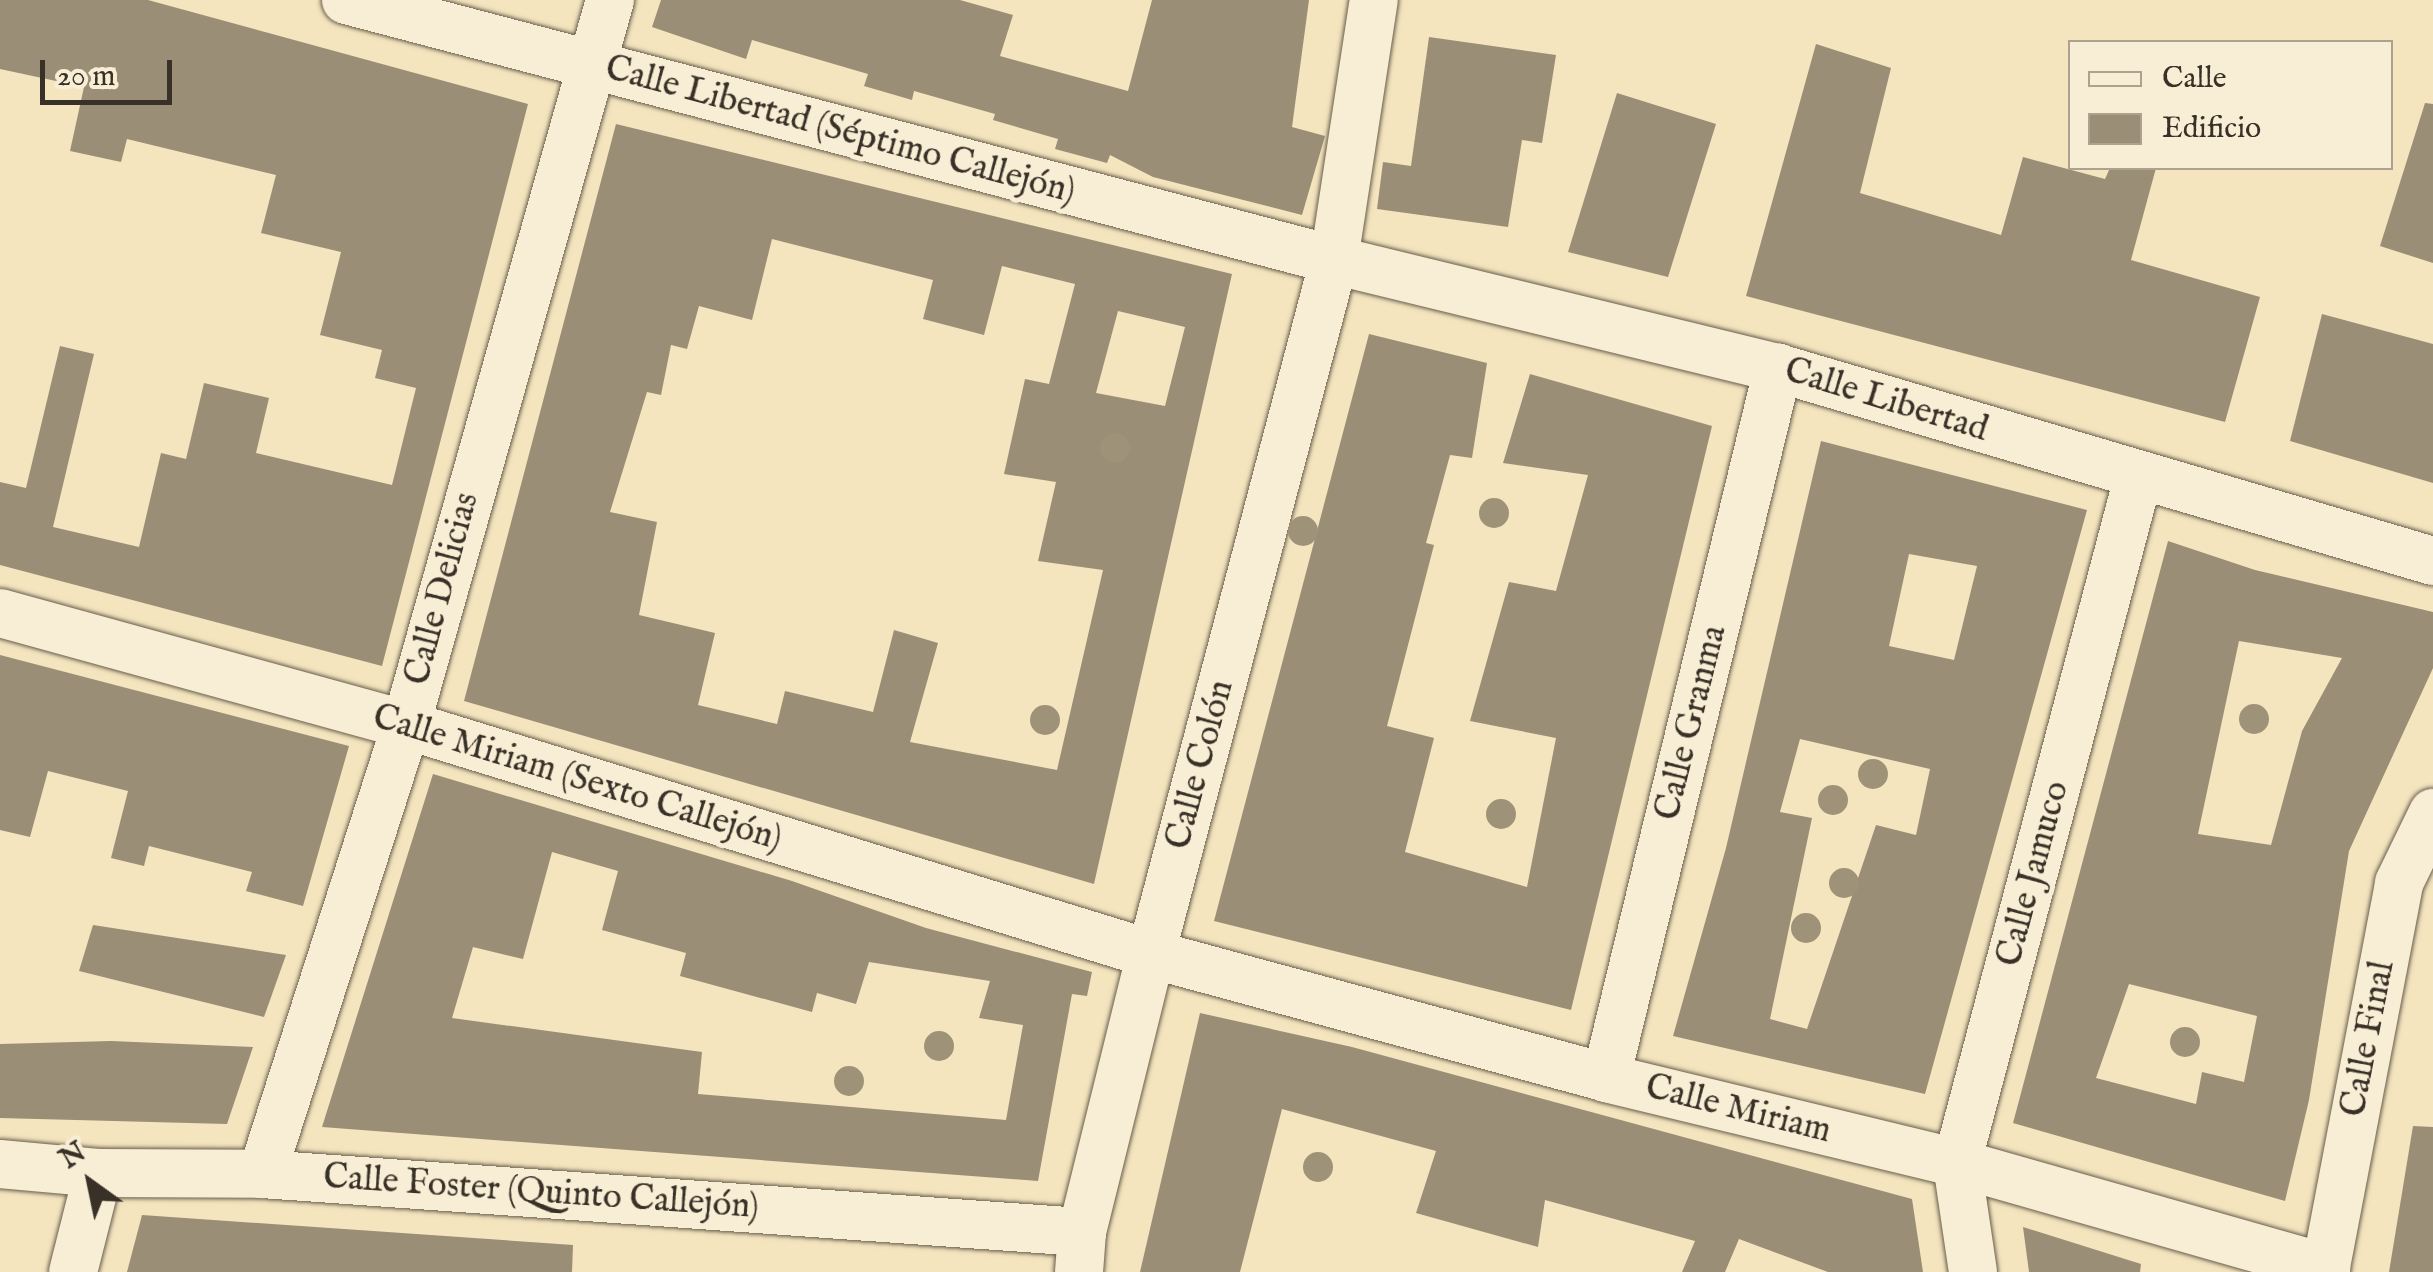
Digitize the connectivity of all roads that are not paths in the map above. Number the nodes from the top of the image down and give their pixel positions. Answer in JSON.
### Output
{"nodes":[{"id":1,"x":346,"y":0,"type":"edge"},
{"id":2,"x":610,"y":0,"type":"edge"},
{"id":3,"x":1374,"y":0,"type":"edge"},
{"id":4,"x":586,"y":65,"type":"junction"},
{"id":5,"x":1334,"y":260,"type":"junction"},
{"id":6,"x":1778,"y":368,"type":"junction"},
{"id":7,"x":2138,"y":478,"type":"junction"},
{"id":8,"x":2433,"y":561,"type":"edge"},
{"id":9,"x":0,"y":613,"type":"edge"},
{"id":10,"x":406,"y":725,"type":"junction"},
{"id":11,"x":2433,"y":813,"type":"edge"},
{"id":12,"x":1151,"y":954,"type":"junction"},
{"id":13,"x":1606,"y":1078,"type":"junction"},
{"id":14,"x":1958,"y":1163,"type":"junction"},
{"id":15,"x":0,"y":1164,"type":"edge"},
{"id":16,"x":98,"y":1173,"type":"junction"},
{"id":17,"x":262,"y":1174,"type":"junction"},
{"id":18,"x":1081,"y":1252,"type":"edge"},
{"id":19,"x":2325,"y":1270,"type":"edge"},
{"id":20,"x":74,"y":1272,"type":"edge"},
{"id":21,"x":1973,"y":1272,"type":"edge"}],
"edges":[{"from":1,"to":4,"type":"street","name":"Calle Libertad (Séptimo Callejón)"},
{"from":2,"to":4,"type":"street","name":"Calle Delicias"},
{"from":3,"to":5,"type":"street","name":"Calle Colón"},
{"from":4,"to":5,"type":"street","name":"Calle Libertad (Séptimo Callejón)"},
{"from":4,"to":10,"type":"street","name":"Calle Delicias"},
{"from":5,"to":6,"type":"street","name":"Calle Libertad"},
{"from":5,"to":12,"type":"street","name":"Calle Colón"},
{"from":6,"to":7,"type":"street","name":"Calle Libertad"},
{"from":6,"to":13,"type":"street","name":"Calle Granma"},
{"from":7,"to":8,"type":"street","name":"Calle Libertad"},
{"from":7,"to":14,"type":"street","name":"Calle Jamuco"},
{"from":9,"to":10,"type":"street","name":"Calle Miriam (Sexto Callejón)"},
{"from":10,"to":12,"type":"street","name":"Calle Miriam (Sexto Callejón)"},
{"from":10,"to":17,"type":"street","name":"Calle Delicias"},
{"from":11,"to":19,"type":"street","name":"Calle Final"},
{"from":12,"to":13,"type":"street","name":"Calle Miriam"},
{"from":12,"to":18,"type":"street","name":"Calle Colón"},
{"from":13,"to":14,"type":"street","name":"Calle Miriam"},
{"from":14,"to":19,"type":"street","name":"Calle Miriam"},
{"from":14,"to":21,"type":"street","name":"Calle Jamuco"},
{"from":15,"to":16,"type":"street","name":"Calle Foster (Quinto Callejón)"},
{"from":16,"to":17,"type":"street","name":"Calle Foster (Quinto Callejón)"},
{"from":16,"to":20,"type":"street"},
{"from":17,"to":18,"type":"street","name":"Calle Foster (Quinto Callejón)"}]}
